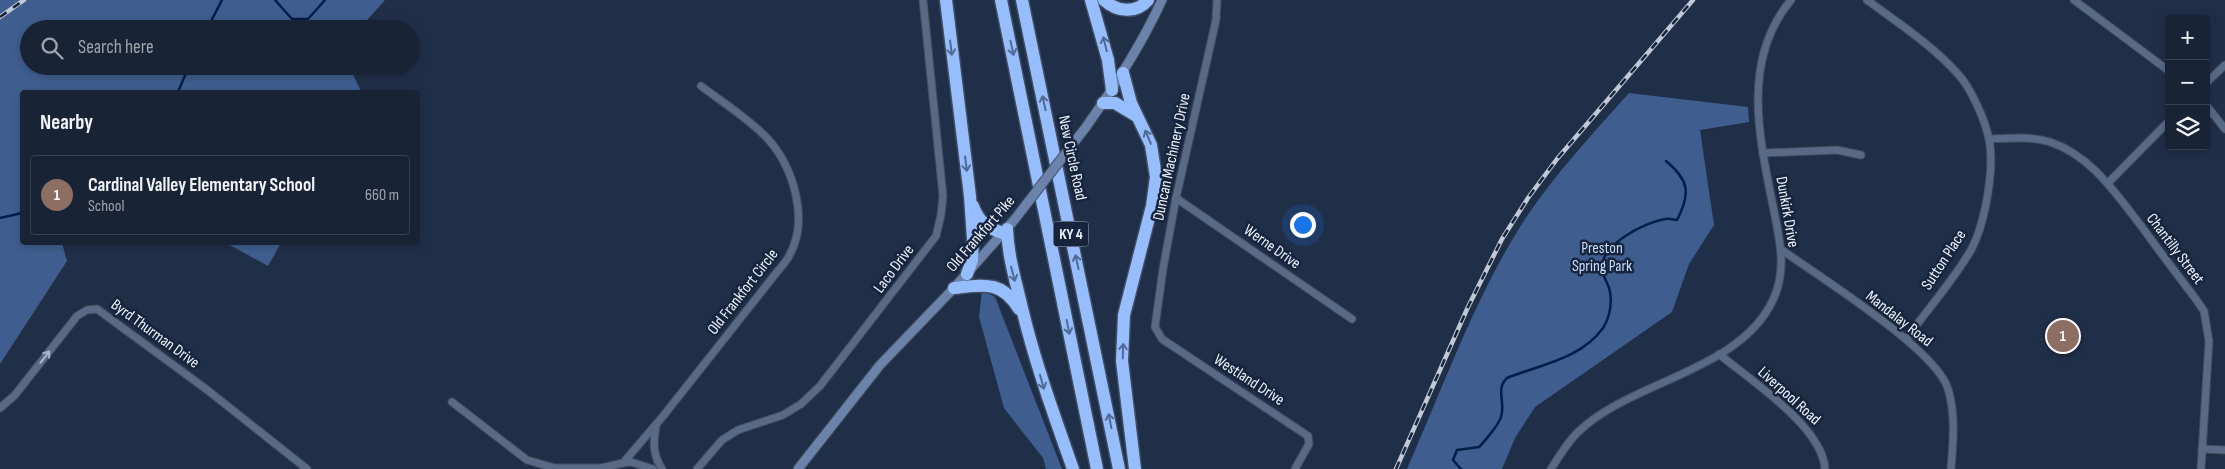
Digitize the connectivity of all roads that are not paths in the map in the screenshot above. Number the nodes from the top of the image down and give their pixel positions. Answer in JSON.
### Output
{"nodes":[{"id":1,"x":923,"y":0,"type":"edge"},
{"id":2,"x":946,"y":0,"type":"edge"},
{"id":3,"x":1001,"y":0,"type":"edge"},
{"id":4,"x":1022,"y":0,"type":"edge"},
{"id":5,"x":1091,"y":0,"type":"edge"},
{"id":6,"x":1104,"y":0,"type":"edge"},
{"id":7,"x":1148,"y":0,"type":"edge"},
{"id":8,"x":1162,"y":0,"type":"edge"},
{"id":9,"x":1217,"y":0,"type":"edge"},
{"id":10,"x":1791,"y":0,"type":"edge"},
{"id":11,"x":1867,"y":0,"type":"edge"},
{"id":12,"x":2074,"y":0,"type":"edge"},
{"id":13,"x":2225,"y":65,"type":"edge"},
{"id":14,"x":2165,"y":69,"type":"edge"},
{"id":15,"x":1123,"y":73,"type":"junction"},
{"id":16,"x":2210,"y":79,"type":"edge"},
{"id":17,"x":701,"y":86,"type":"dead end"},
{"id":18,"x":1112,"y":90,"type":"junction"},
{"id":19,"x":1102,"y":103,"type":"junction"},
{"id":20,"x":2210,"y":110,"type":"edge"},
{"id":21,"x":1137,"y":116,"type":"junction"},
{"id":22,"x":2165,"y":125,"type":"edge"},
{"id":23,"x":2225,"y":129,"type":"edge"},
{"id":24,"x":1989,"y":139,"type":"junction"},
{"id":25,"x":1763,"y":153,"type":"junction"},
{"id":26,"x":1861,"y":155,"type":"dead end"},
{"id":27,"x":2108,"y":183,"type":"junction"},
{"id":28,"x":970,"y":196,"type":"junction"},
{"id":29,"x":1176,"y":198,"type":"junction"},
{"id":30,"x":1008,"y":227,"type":"junction"},
{"id":31,"x":1782,"y":250,"type":"junction"},
{"id":32,"x":967,"y":274,"type":"junction"},
{"id":33,"x":954,"y":288,"type":"junction"},
{"id":34,"x":1024,"y":318,"type":"junction"},
{"id":35,"x":1352,"y":319,"type":"dead end"},
{"id":36,"x":1156,"y":320,"type":"joint"},
{"id":37,"x":1906,"y":339,"type":"junction"},
{"id":38,"x":1719,"y":354,"type":"junction"},
{"id":39,"x":452,"y":402,"type":"dead end"},
{"id":40,"x":0,"y":408,"type":"edge"},
{"id":41,"x":656,"y":425,"type":"junction"},
{"id":42,"x":2202,"y":449,"type":"junction"},
{"id":43,"x":2225,"y":450,"type":"edge"},
{"id":44,"x":623,"y":463,"type":"junction"},
{"id":45,"x":307,"y":469,"type":"edge"},
{"id":46,"x":629,"y":469,"type":"edge"},
{"id":47,"x":652,"y":469,"type":"edge"},
{"id":48,"x":662,"y":469,"type":"edge"},
{"id":49,"x":697,"y":469,"type":"edge"},
{"id":50,"x":798,"y":469,"type":"edge"},
{"id":51,"x":1073,"y":469,"type":"edge"},
{"id":52,"x":1098,"y":469,"type":"edge"},
{"id":53,"x":1119,"y":469,"type":"edge"},
{"id":54,"x":1135,"y":469,"type":"edge"},
{"id":55,"x":1295,"y":469,"type":"edge"},
{"id":56,"x":1551,"y":469,"type":"edge"},
{"id":57,"x":1825,"y":469,"type":"edge"},
{"id":58,"x":1951,"y":469,"type":"edge"},
{"id":59,"x":2201,"y":469,"type":"edge"}],
"edges":[{"from":1,"to":49,"type":"street","name":"Laco Drive"},
{"from":2,"to":28,"type":"highway","one_way":true},
{"from":3,"to":52,"type":"highway","number":"KY 4","one_way":true},
{"from":53,"to":4,"type":"highway","name":"New Circle Road","number":"KY 4","one_way":true},
{"from":18,"to":5,"type":"highway","one_way":true},
{"from":6,"to":7,"type":"highway"},
{"from":8,"to":15,"type":"main road","name":"Old Frankfort Pike"},
{"from":9,"to":29,"type":"street","name":"Duncan Machinery Drive"},
{"from":10,"to":25,"type":"street","name":"Dunkirk Drive"},
{"from":11,"to":24,"type":"street","name":"Sutton Place"},
{"from":12,"to":14,"type":"street"},
{"from":13,"to":16,"type":"street"},
{"from":15,"to":18,"type":"main road","name":"Old Frankfort Pike"},
{"from":15,"to":21,"type":"highway"},
{"from":17,"to":41,"type":"street","name":"Old Frankfort Circle"},
{"from":18,"to":19,"type":"main road","name":"Old Frankfort Pike"},
{"from":19,"to":21,"type":"highway"},
{"from":19,"to":30,"type":"main road","name":"Old Frankfort Pike","bridge":true},
{"from":20,"to":23,"type":"street"},
{"from":54,"to":21,"type":"highway","one_way":true},
{"from":22,"to":27,"type":"street"},
{"from":24,"to":27,"type":"street","name":"Chantilly Street"},
{"from":24,"to":37,"type":"street","name":"Sutton Place"},
{"from":25,"to":26,"type":"street"},
{"from":25,"to":31,"type":"street","name":"Dunkirk Drive"},
{"from":27,"to":42,"type":"street","name":"Chantilly Street"},
{"from":28,"to":30,"type":"highway"},
{"from":28,"to":32,"type":"highway"},
{"from":29,"to":35,"type":"street","name":"Werne Drive"},
{"from":29,"to":36,"type":"street","name":"Duncan Machinery Drive"},
{"from":30,"to":32,"type":"main road","name":"Old Frankfort Pike"},
{"from":30,"to":34,"type":"highway","one_way":true},
{"from":31,"to":37,"type":"street","name":"Mandalay Road"},
{"from":31,"to":38,"type":"street","name":"Dunkirk Drive"},
{"from":32,"to":33,"type":"main road","name":"Old Frankfort Pike"},
{"from":33,"to":34,"type":"highway"},
{"from":33,"to":50,"type":"main road","name":"Old Frankfort Pike"},
{"from":34,"to":51,"type":"highway","one_way":true},
{"from":36,"to":55,"type":"street","name":"Westland Drive"},
{"from":37,"to":58,"type":"street","name":"Mandalay Road"},
{"from":38,"to":56,"type":"street","name":"Dunkirk Drive"},
{"from":38,"to":57,"type":"street","name":"Liverpool Road"},
{"from":39,"to":44,"type":"street"},
{"from":40,"to":45,"type":"street","name":"Byrd Thurman Drive","one_way":true},
{"from":41,"to":44,"type":"street","name":"Old Frankfort Circle"},
{"from":41,"to":48,"type":"street"},
{"from":42,"to":43,"type":"street"},
{"from":42,"to":59,"type":"street","name":"Chantilly Street"},
{"from":44,"to":46,"type":"street"},
{"from":44,"to":47,"type":"street"}]}
